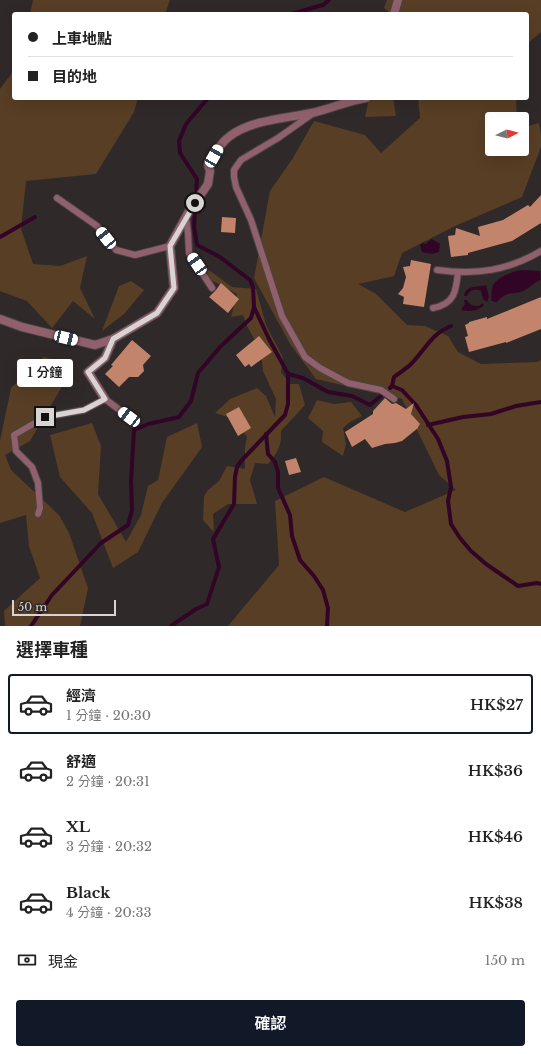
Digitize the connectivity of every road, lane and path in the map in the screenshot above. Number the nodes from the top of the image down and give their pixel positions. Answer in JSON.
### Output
{"nodes":[{"id":1,"x":398,"y":0,"type":"edge"},
{"id":2,"x":395,"y":12,"type":"edge"},
{"id":3,"x":356,"y":100,"type":"edge"},
{"id":4,"x":314,"y":112,"type":"junction"},
{"id":5,"x":57,"y":198,"type":"dead end"},
{"id":6,"x":187,"y":215,"type":"junction"},
{"id":7,"x":170,"y":246,"type":"junction"},
{"id":8,"x":541,"y":252,"type":"edge"},
{"id":9,"x":437,"y":270,"type":"dead end"},
{"id":10,"x":458,"y":272,"type":"junction"},
{"id":11,"x":212,"y":288,"type":"dead end"},
{"id":12,"x":433,"y":308,"type":"dead end"},
{"id":13,"x":0,"y":320,"type":"edge"},
{"id":14,"x":113,"y":339,"type":"junction"},
{"id":15,"x":105,"y":399,"type":"junction"},
{"id":16,"x":394,"y":399,"type":"dead end"},
{"id":17,"x":129,"y":417,"type":"dead end"},
{"id":18,"x":38,"y":514,"type":"dead end"}],
"edges":[{"from":1,"to":2,"type":"street"},
{"from":3,"to":4,"type":"street"},
{"from":4,"to":6,"type":"street"},
{"from":4,"to":16,"type":"lane"},
{"from":5,"to":7,"type":"lane"},
{"from":6,"to":7,"type":"street"},
{"from":6,"to":11,"type":"lane"},
{"from":7,"to":14,"type":"street"},
{"from":8,"to":10,"type":"lane"},
{"from":9,"to":10,"type":"lane"},
{"from":10,"to":12,"type":"lane"},
{"from":13,"to":14,"type":"street"},
{"from":14,"to":15,"type":"street"},
{"from":15,"to":17,"type":"lane"},
{"from":15,"to":18,"type":"lane"}]}
